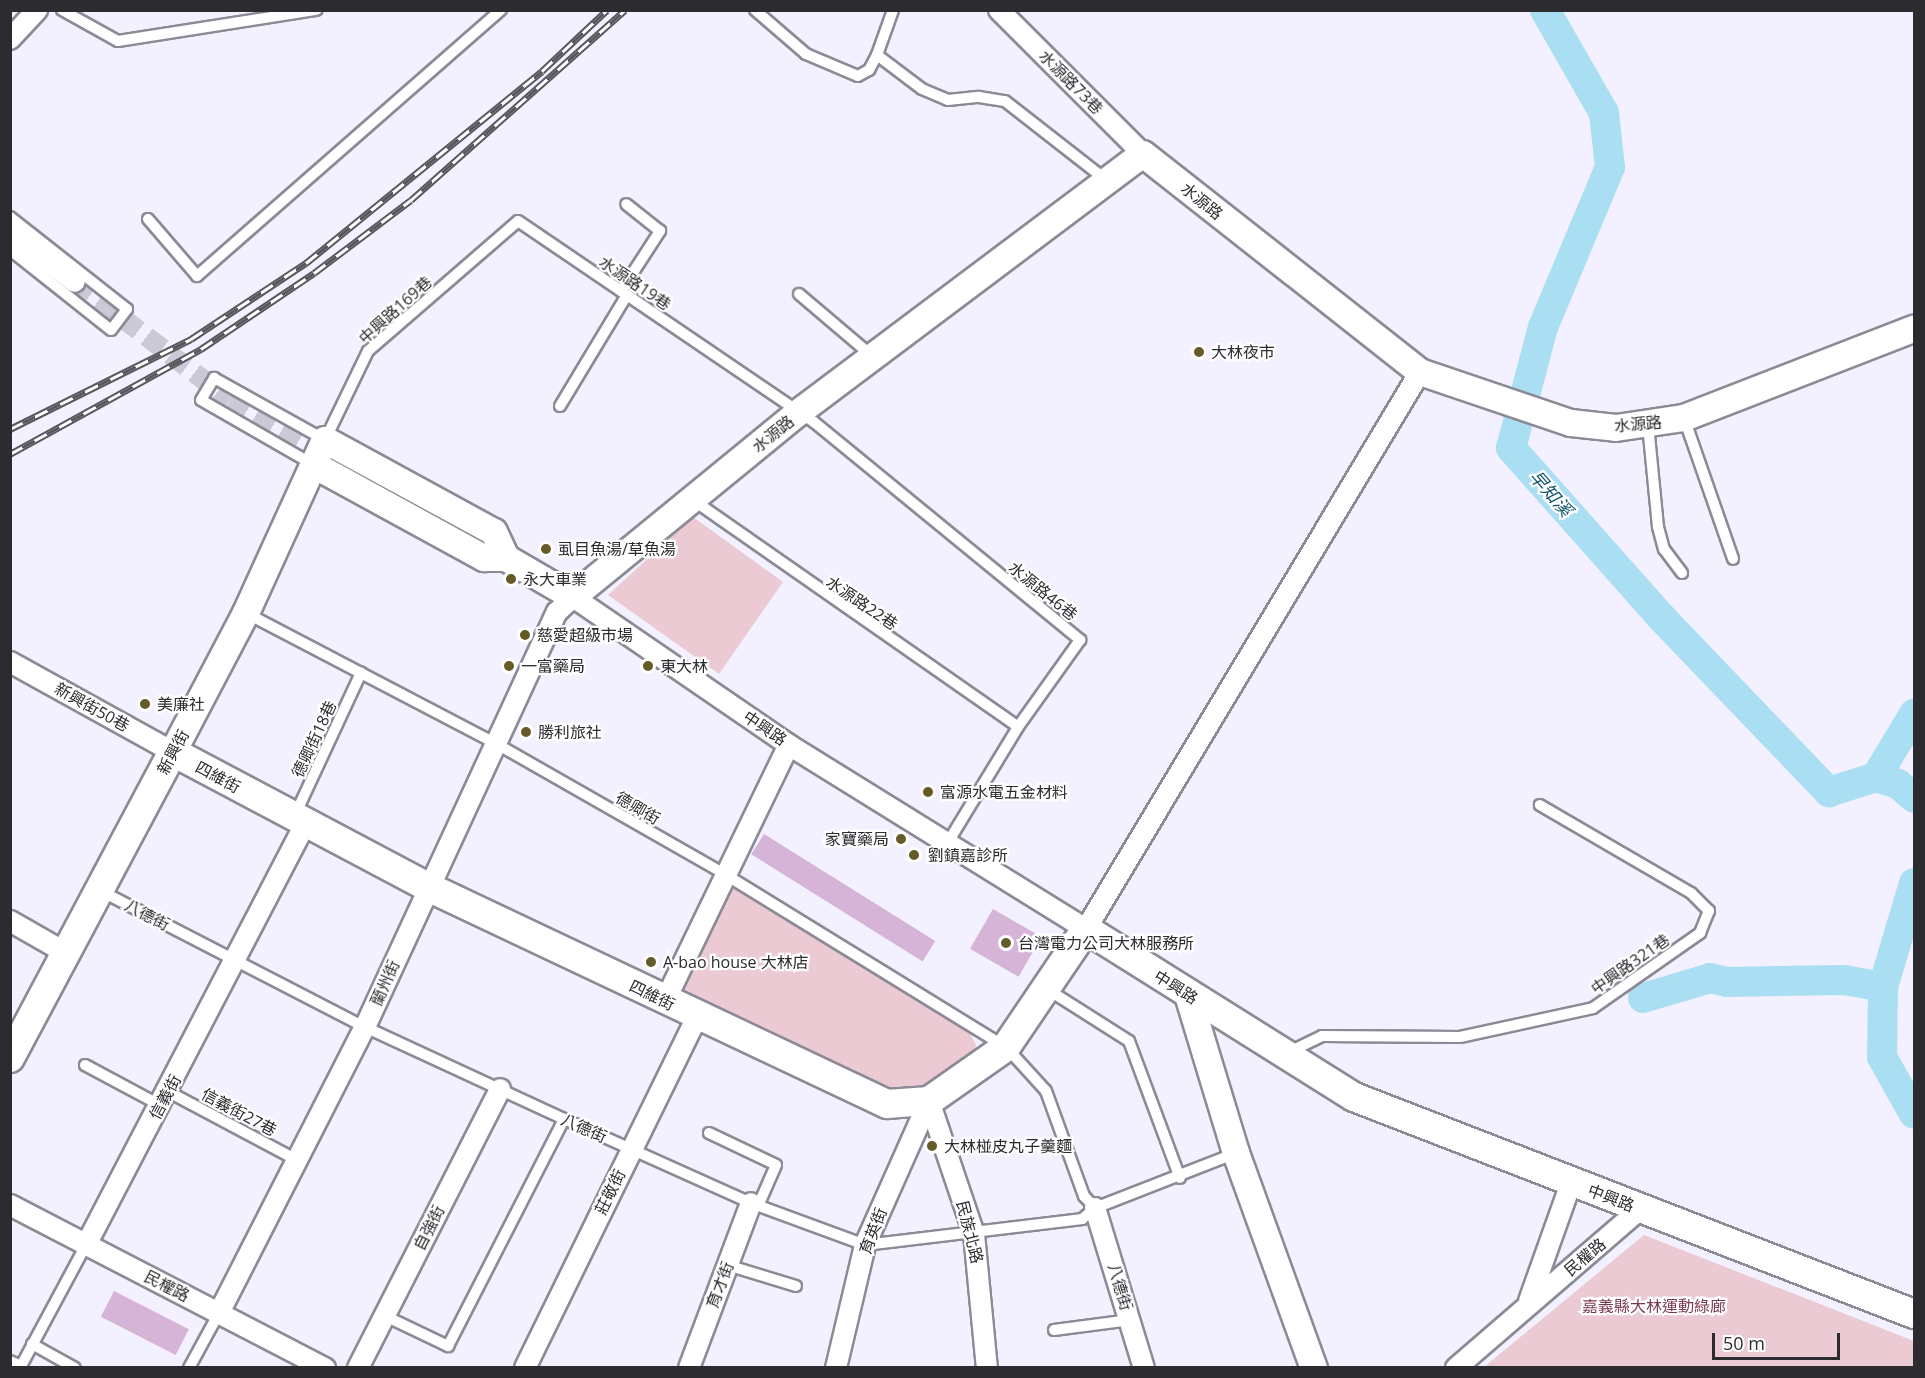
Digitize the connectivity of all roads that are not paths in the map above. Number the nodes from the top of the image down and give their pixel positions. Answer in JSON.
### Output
{"nodes":[{"id":1,"x":37,"y":10,"type":"edge"},
{"id":2,"x":62,"y":10,"type":"edge"},
{"id":3,"x":501,"y":10,"type":"edge"},
{"id":4,"x":755,"y":10,"type":"edge"},
{"id":5,"x":893,"y":10,"type":"edge"},
{"id":6,"x":999,"y":10,"type":"edge"},
{"id":7,"x":314,"y":11,"type":"edge"},
{"id":8,"x":10,"y":39,"type":"edge"},
{"id":9,"x":877,"y":55,"type":"junction"},
{"id":10,"x":1143,"y":154,"type":"junction"},
{"id":11,"x":1106,"y":180,"type":"junction"},
{"id":12,"x":626,"y":204,"type":"dead end"},
{"id":13,"x":10,"y":217,"type":"edge"},
{"id":14,"x":148,"y":219,"type":"dead end"},
{"id":15,"x":10,"y":233,"type":"edge"},
{"id":16,"x":10,"y":250,"type":"edge"},
{"id":17,"x":460,"y":272,"type":"joint"},
{"id":18,"x":75,"y":282,"type":"tunnel mouth"},
{"id":19,"x":624,"y":293,"type":"junction"},
{"id":20,"x":799,"y":294,"type":"dead end"},
{"id":21,"x":1914,"y":328,"type":"edge"},
{"id":22,"x":872,"y":357,"type":"junction"},
{"id":23,"x":1420,"y":372,"type":"junction"},
{"id":24,"x":560,"y":406,"type":"dead end"},
{"id":25,"x":798,"y":413,"type":"junction"},
{"id":26,"x":1684,"y":418,"type":"junction"},
{"id":27,"x":1648,"y":426,"type":"junction"},
{"id":28,"x":325,"y":440,"type":"junction"},
{"id":29,"x":314,"y":465,"type":"junction"},
{"id":30,"x":692,"y":500,"type":"junction"},
{"id":31,"x":500,"y":555,"type":"junction"},
{"id":32,"x":1733,"y":559,"type":"dead end"},
{"id":33,"x":1682,"y":573,"type":"dead end"},
{"id":34,"x":573,"y":597,"type":"junction"},
{"id":35,"x":246,"y":613,"type":"junction"},
{"id":36,"x":10,"y":662,"type":"edge"},
{"id":37,"x":362,"y":674,"type":"junction"},
{"id":38,"x":1018,"y":727,"type":"junction"},
{"id":39,"x":495,"y":743,"type":"junction"},
{"id":40,"x":789,"y":745,"type":"junction"},
{"id":41,"x":173,"y":752,"type":"junction"},
{"id":42,"x":1540,"y":805,"type":"dead end"},
{"id":43,"x":300,"y":821,"type":"junction"},
{"id":44,"x":947,"y":844,"type":"junction"},
{"id":45,"x":726,"y":875,"type":"junction"},
{"id":46,"x":428,"y":887,"type":"junction"},
{"id":47,"x":99,"y":890,"type":"junction"},
{"id":48,"x":10,"y":921,"type":"edge"},
{"id":49,"x":1086,"y":929,"type":"junction"},
{"id":50,"x":66,"y":953,"type":"junction"},
{"id":51,"x":236,"y":962,"type":"junction"},
{"id":52,"x":1047,"y":988,"type":"junction"},
{"id":53,"x":1188,"y":995,"type":"junction"},
{"id":54,"x":665,"y":1001,"type":"junction"},
{"id":55,"x":697,"y":1017,"type":"junction"},
{"id":56,"x":365,"y":1026,"type":"junction"},
{"id":57,"x":13,"y":1046,"type":"edge"},
{"id":58,"x":1006,"y":1047,"type":"junction"},
{"id":59,"x":1287,"y":1053,"type":"junction"},
{"id":60,"x":85,"y":1065,"type":"dead end"},
{"id":61,"x":501,"y":1089,"type":"junction"},
{"id":62,"x":163,"y":1098,"type":"junction"},
{"id":63,"x":929,"y":1101,"type":"junction"},
{"id":64,"x":564,"y":1119,"type":"junction"},
{"id":65,"x":709,"y":1133,"type":"dead end"},
{"id":66,"x":632,"y":1149,"type":"junction"},
{"id":67,"x":1236,"y":1153,"type":"junction"},
{"id":68,"x":297,"y":1160,"type":"junction"},
{"id":69,"x":1180,"y":1178,"type":"junction"},
{"id":70,"x":1571,"y":1183,"type":"junction"},
{"id":71,"x":754,"y":1204,"type":"junction"},
{"id":72,"x":10,"y":1205,"type":"edge"},
{"id":73,"x":1095,"y":1208,"type":"junction"},
{"id":74,"x":1641,"y":1209,"type":"junction"},
{"id":75,"x":974,"y":1234,"type":"junction"},
{"id":76,"x":86,"y":1245,"type":"junction"},
{"id":77,"x":865,"y":1245,"type":"junction"},
{"id":78,"x":727,"y":1265,"type":"junction"},
{"id":79,"x":796,"y":1286,"type":"dead end"},
{"id":80,"x":1528,"y":1304,"type":"junction"},
{"id":81,"x":219,"y":1313,"type":"junction"},
{"id":82,"x":1914,"y":1314,"type":"edge"},
{"id":83,"x":385,"y":1316,"type":"junction"},
{"id":84,"x":1130,"y":1320,"type":"junction"},
{"id":85,"x":1053,"y":1330,"type":"dead end"},
{"id":86,"x":32,"y":1344,"type":"junction"},
{"id":87,"x":10,"y":1361,"type":"edge"},
{"id":88,"x":21,"y":1367,"type":"edge"},
{"id":89,"x":75,"y":1368,"type":"edge"},
{"id":90,"x":189,"y":1368,"type":"edge"},
{"id":91,"x":325,"y":1368,"type":"edge"},
{"id":92,"x":358,"y":1368,"type":"edge"},
{"id":93,"x":525,"y":1368,"type":"edge"},
{"id":94,"x":689,"y":1368,"type":"edge"},
{"id":95,"x":836,"y":1368,"type":"edge"},
{"id":96,"x":987,"y":1368,"type":"edge"},
{"id":97,"x":1144,"y":1368,"type":"edge"},
{"id":98,"x":1314,"y":1368,"type":"edge"},
{"id":99,"x":1456,"y":1368,"type":"edge"}],
"edges":[{"from":1,"to":8,"type":"street"},
{"from":2,"to":7,"type":"lane"},
{"from":3,"to":14,"type":"lane"},
{"from":4,"to":9,"type":"lane"},
{"from":5,"to":9,"type":"lane"},
{"from":6,"to":10,"type":"street","name":"水源路73巷"},
{"from":9,"to":11,"type":"lane"},
{"from":10,"to":11,"type":"street","name":"水源路"},
{"from":10,"to":23,"type":"street","name":"水源路"},
{"from":11,"to":22,"type":"street","name":"水源路"},
{"from":12,"to":19,"type":"lane"},
{"from":13,"to":16,"type":"lane"},
{"from":15,"to":18,"type":"street"},
{"from":17,"to":19,"type":"lane","name":"水源路19巷"},
{"from":17,"to":28,"type":"lane","name":"中興路169巷"},
{"from":19,"to":24,"type":"lane"},
{"from":19,"to":25,"type":"lane","name":"水源路19巷"},
{"from":20,"to":22,"type":"lane"},
{"from":21,"to":26,"type":"street","name":"水源路"},
{"from":22,"to":25,"type":"street","name":"水源路"},
{"from":23,"to":27,"type":"street","name":"水源路"},
{"from":23,"to":49,"type":"street"},
{"from":25,"to":30,"type":"street","name":"水源路"},
{"from":25,"to":38,"type":"lane","name":"水源路46巷"},
{"from":26,"to":27,"type":"street","name":"水源路"},
{"from":26,"to":32,"type":"lane"},
{"from":27,"to":33,"type":"lane"},
{"from":28,"to":29,"type":"street","name":"新興街"},
{"from":28,"to":29,"type":"lane"},
{"from":28,"to":31,"type":"street"},
{"from":29,"to":31,"type":"street"},
{"from":29,"to":35,"type":"street","name":"新興街"},
{"from":30,"to":34,"type":"street","name":"水源路"},
{"from":30,"to":38,"type":"lane","name":"水源路22巷"},
{"from":31,"to":34,"type":"street","name":"中興路"},
{"from":34,"to":39,"type":"street","name":"蘭州街"},
{"from":34,"to":40,"type":"street","name":"中興路"},
{"from":35,"to":37,"type":"lane","name":"德卿街"},
{"from":35,"to":41,"type":"street","name":"新興街"},
{"from":36,"to":41,"type":"street","name":"新興街50巷"},
{"from":37,"to":39,"type":"lane","name":"德卿街"},
{"from":37,"to":43,"type":"lane","name":"德卿街18巷"},
{"from":38,"to":44,"type":"lane","name":"水源路46巷"},
{"from":39,"to":45,"type":"lane","name":"德卿街"},
{"from":39,"to":46,"type":"street","name":"蘭州街"},
{"from":40,"to":44,"type":"street","name":"中興路"},
{"from":40,"to":45,"type":"street"},
{"from":41,"to":43,"type":"main road","name":"四維街"},
{"from":41,"to":47,"type":"main road","name":"新興街"},
{"from":42,"to":59,"type":"lane","name":"中興路321巷"},
{"from":43,"to":46,"type":"main road","name":"四維街"},
{"from":43,"to":51,"type":"street","name":"信義街"},
{"from":44,"to":49,"type":"street","name":"中興路"},
{"from":45,"to":54,"type":"street"},
{"from":45,"to":58,"type":"lane","name":"德卿街"},
{"from":46,"to":54,"type":"main road","name":"四維街"},
{"from":46,"to":56,"type":"street","name":"蘭州街"},
{"from":47,"to":50,"type":"main road","name":"新興街"},
{"from":47,"to":51,"type":"lane","name":"八德街"},
{"from":48,"to":50,"type":"street"},
{"from":49,"to":52,"type":"main road"},
{"from":49,"to":53,"type":"main road","name":"中興路"},
{"from":50,"to":57,"type":"main road","name":"新興街"},
{"from":51,"to":56,"type":"lane","name":"八德街"},
{"from":51,"to":62,"type":"street","name":"信義街"},
{"from":52,"to":58,"type":"main road"},
{"from":52,"to":69,"type":"lane"},
{"from":53,"to":59,"type":"main road","name":"中興路"},
{"from":53,"to":67,"type":"street"},
{"from":54,"to":55,"type":"main road","name":"四維街"},
{"from":55,"to":63,"type":"main road","name":"四維街"},
{"from":55,"to":66,"type":"street","name":"莊敬街"},
{"from":56,"to":61,"type":"lane","name":"八德街"},
{"from":56,"to":68,"type":"street","name":"蘭州街"},
{"from":58,"to":63,"type":"main road"},
{"from":58,"to":73,"type":"lane","name":"德卿街"},
{"from":59,"to":70,"type":"main road","name":"中興路"},
{"from":60,"to":62,"type":"lane","name":"信義街27巷"},
{"from":61,"to":64,"type":"lane","name":"八德街"},
{"from":61,"to":83,"type":"street","name":"自強街"},
{"from":62,"to":68,"type":"lane","name":"信義街27巷"},
{"from":62,"to":76,"type":"street","name":"信義街"},
{"from":63,"to":75,"type":"street","name":"民族北路"},
{"from":63,"to":77,"type":"street","name":"育英街"},
{"from":64,"to":66,"type":"lane","name":"八德街"},
{"from":64,"to":83,"type":"lane"},
{"from":65,"to":71,"type":"lane"},
{"from":66,"to":71,"type":"lane","name":"八德街"},
{"from":66,"to":93,"type":"street","name":"莊敬街"},
{"from":67,"to":69,"type":"lane","name":"八德街"},
{"from":67,"to":98,"type":"street"},
{"from":68,"to":81,"type":"street","name":"蘭州街"},
{"from":69,"to":73,"type":"lane","name":"八德街"},
{"from":70,"to":74,"type":"main road","name":"中興路"},
{"from":70,"to":80,"type":"street","name":"民權路"},
{"from":71,"to":77,"type":"lane","name":"八德街"},
{"from":71,"to":78,"type":"street","name":"育才街"},
{"from":72,"to":76,"type":"street","name":"民權路"},
{"from":73,"to":75,"type":"lane","name":"八德街"},
{"from":73,"to":84,"type":"street","name":"八德街"},
{"from":74,"to":80,"type":"street","name":"民權路"},
{"from":74,"to":82,"type":"main road","name":"中興路"},
{"from":75,"to":77,"type":"lane","name":"八德街"},
{"from":75,"to":96,"type":"street","name":"民族北路"},
{"from":76,"to":81,"type":"street","name":"民權路"},
{"from":76,"to":86,"type":"lane","name":"信義街"},
{"from":77,"to":95,"type":"street","name":"育英街"},
{"from":78,"to":79,"type":"lane"},
{"from":78,"to":94,"type":"street","name":"育才街"},
{"from":80,"to":99,"type":"street","name":"民權路"},
{"from":81,"to":90,"type":"lane","name":"蘭州街"},
{"from":81,"to":91,"type":"street","name":"民權路"},
{"from":83,"to":92,"type":"street","name":"自強街"},
{"from":84,"to":85,"type":"lane"},
{"from":84,"to":97,"type":"street","name":"八德街"},
{"from":86,"to":88,"type":"lane","name":"信義街"},
{"from":86,"to":89,"type":"lane"},
{"from":87,"to":88,"type":"lane"}]}
